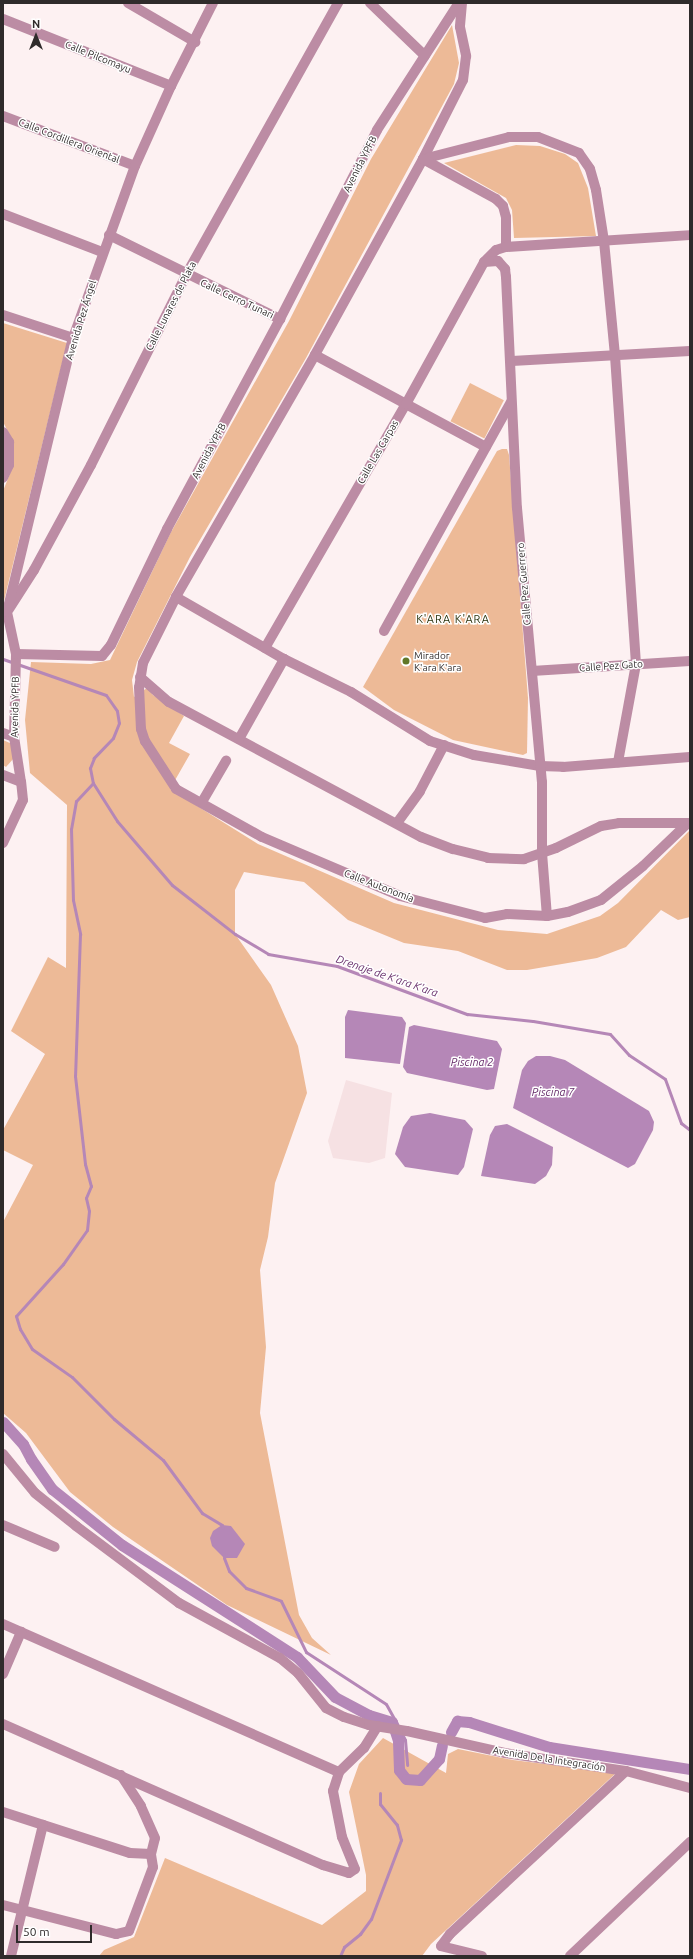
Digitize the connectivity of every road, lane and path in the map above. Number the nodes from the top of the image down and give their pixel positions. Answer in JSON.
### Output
{"nodes":[{"id":1,"x":128,"y":3,"type":"edge"},
{"id":2,"x":213,"y":3,"type":"edge"},
{"id":3,"x":338,"y":3,"type":"edge"},
{"id":4,"x":370,"y":3,"type":"edge"},
{"id":5,"x":461,"y":3,"type":"edge"},
{"id":6,"x":3,"y":18,"type":"edge"},
{"id":7,"x":194,"y":42,"type":"junction"},
{"id":8,"x":425,"y":56,"type":"junction"},
{"id":9,"x":171,"y":86,"type":"junction"},
{"id":10,"x":3,"y":116,"type":"edge"},
{"id":11,"x":423,"y":159,"type":"junction"},
{"id":12,"x":136,"y":166,"type":"junction"},
{"id":13,"x":3,"y":214,"type":"edge"},
{"id":14,"x":108,"y":235,"type":"junction"},
{"id":15,"x":690,"y":235,"type":"edge"},
{"id":16,"x":604,"y":241,"type":"junction"},
{"id":17,"x":506,"y":247,"type":"junction"},
{"id":18,"x":102,"y":252,"type":"junction"},
{"id":19,"x":488,"y":260,"type":"junction"},
{"id":20,"x":186,"y":275,"type":"junction"},
{"id":21,"x":3,"y":316,"type":"edge"},
{"id":22,"x":280,"y":319,"type":"junction"},
{"id":23,"x":73,"y":338,"type":"junction"},
{"id":24,"x":690,"y":351,"type":"edge"},
{"id":25,"x":315,"y":355,"type":"junction"},
{"id":26,"x":615,"y":356,"type":"junction"},
{"id":27,"x":512,"y":361,"type":"junction"},
{"id":28,"x":511,"y":402,"type":"junction"},
{"id":29,"x":406,"y":404,"type":"junction"},
{"id":30,"x":3,"y":432,"type":"edge"},
{"id":31,"x":486,"y":447,"type":"junction"},
{"id":32,"x":3,"y":478,"type":"edge"},
{"id":33,"x":176,"y":598,"type":"junction"},
{"id":34,"x":7,"y":612,"type":"junction"},
{"id":35,"x":384,"y":631,"type":"dead end"},
{"id":36,"x":265,"y":648,"type":"junction"},
{"id":37,"x":16,"y":654,"type":"junction"},
{"id":38,"x":284,"y":658,"type":"junction"},
{"id":39,"x":690,"y":661,"type":"edge"},
{"id":40,"x":636,"y":664,"type":"junction"},
{"id":41,"x":532,"y":671,"type":"junction"},
{"id":42,"x":140,"y":677,"type":"junction"},
{"id":43,"x":3,"y":733,"type":"edge"},
{"id":44,"x":14,"y":737,"type":"junction"},
{"id":45,"x":239,"y":739,"type":"junction"},
{"id":46,"x":444,"y":745,"type":"junction"},
{"id":47,"x":690,"y":757,"type":"edge"},
{"id":48,"x":226,"y":761,"type":"dead end"},
{"id":49,"x":618,"y":762,"type":"junction"},
{"id":50,"x":540,"y":766,"type":"junction"},
{"id":51,"x":3,"y":775,"type":"edge"},
{"id":52,"x":21,"y":782,"type":"junction"},
{"id":53,"x":202,"y":802,"type":"junction"},
{"id":54,"x":397,"y":823,"type":"junction"},
{"id":55,"x":689,"y":823,"type":"edge"},
{"id":56,"x":3,"y":843,"type":"edge"},
{"id":57,"x":542,"y":853,"type":"junction"},
{"id":58,"x":547,"y":916,"type":"junction"},
{"id":59,"x":3,"y":1454,"type":"edge"},
{"id":60,"x":3,"y":1525,"type":"edge"},
{"id":61,"x":55,"y":1547,"type":"dead end"},
{"id":62,"x":3,"y":1624,"type":"edge"},
{"id":63,"x":21,"y":1632,"type":"junction"},
{"id":64,"x":3,"y":1674,"type":"edge"},
{"id":65,"x":3,"y":1724,"type":"edge"},
{"id":66,"x":382,"y":1727,"type":"junction"},
{"id":67,"x":626,"y":1771,"type":"junction"},
{"id":68,"x":339,"y":1772,"type":"junction"},
{"id":69,"x":121,"y":1774,"type":"junction"},
{"id":70,"x":690,"y":1788,"type":"edge"},
{"id":71,"x":3,"y":1812,"type":"edge"},
{"id":72,"x":43,"y":1825,"type":"junction"},
{"id":73,"x":690,"y":1842,"type":"edge"},
{"id":74,"x":151,"y":1854,"type":"junction"},
{"id":75,"x":3,"y":1905,"type":"edge"},
{"id":76,"x":24,"y":1910,"type":"junction"},
{"id":77,"x":11,"y":1956,"type":"edge"},
{"id":78,"x":482,"y":1956,"type":"edge"},
{"id":79,"x":570,"y":1956,"type":"edge"}],
"edges":[{"from":1,"to":7,"type":"street"},
{"from":2,"to":7,"type":"street","name":"Avenida Pez Ángel"},
{"from":3,"to":20,"type":"street","name":"Calle Lunares de Plata"},
{"from":4,"to":8,"type":"street"},
{"from":5,"to":8,"type":"street","name":"Avenida YPFB"},
{"from":5,"to":11,"type":"street","name":"Avenida YPFB"},
{"from":6,"to":9,"type":"street","name":"Calle Pilcomayu"},
{"from":7,"to":9,"type":"street","name":"Avenida Pez Ángel"},
{"from":8,"to":22,"type":"street","name":"Avenida YPFB"},
{"from":9,"to":12,"type":"street","name":"Avenida Pez Ángel"},
{"from":10,"to":12,"type":"street","name":"Calle Cordillera Oriental"},
{"from":11,"to":16,"type":"street"},
{"from":11,"to":17,"type":"street"},
{"from":11,"to":25,"type":"street","name":"Avenida YPFB"},
{"from":12,"to":14,"type":"street","name":"Avenida Pez Ángel"},
{"from":13,"to":18,"type":"street"},
{"from":14,"to":18,"type":"street","name":"Avenida Pez Ángel"},
{"from":14,"to":20,"type":"street","name":"Calle Cerro Tunari"},
{"from":15,"to":16,"type":"street"},
{"from":16,"to":17,"type":"street"},
{"from":16,"to":26,"type":"street"},
{"from":17,"to":19,"type":"street"},
{"from":18,"to":23,"type":"street","name":"Avenida Pez Ángel"},
{"from":19,"to":27,"type":"street","name":"Calle Pez Guerrero"},
{"from":19,"to":29,"type":"street","name":"Calle Las Carpas"},
{"from":20,"to":22,"type":"street","name":"Calle Cerro Tunari"},
{"from":20,"to":34,"type":"street","name":"Calle Lunares de Plata"},
{"from":21,"to":23,"type":"street"},
{"from":22,"to":37,"type":"street","name":"Avenida YPFB"},
{"from":23,"to":34,"type":"street","name":"Avenida Pez Ángel"},
{"from":24,"to":26,"type":"street"},
{"from":25,"to":29,"type":"street"},
{"from":25,"to":33,"type":"street","name":"Avenida YPFB"},
{"from":26,"to":27,"type":"street"},
{"from":26,"to":40,"type":"street"},
{"from":27,"to":28,"type":"street","name":"Calle Pez Guerrero"},
{"from":28,"to":31,"type":"street"},
{"from":28,"to":41,"type":"street","name":"Calle Pez Guerrero"},
{"from":29,"to":31,"type":"street"},
{"from":29,"to":36,"type":"street","name":"Calle Las Carpas"},
{"from":30,"to":32,"type":"street"},
{"from":31,"to":35,"type":"street"},
{"from":33,"to":36,"type":"street"},
{"from":33,"to":42,"type":"street","name":"Avenida YPFB"},
{"from":34,"to":37,"type":"street","name":"Avenida Pez Ángel"},
{"from":36,"to":38,"type":"street"},
{"from":37,"to":44,"type":"street","name":"Avenida YPFB"},
{"from":38,"to":45,"type":"street"},
{"from":38,"to":46,"type":"street"},
{"from":39,"to":40,"type":"street","name":"Calle Pez Gato"},
{"from":40,"to":41,"type":"street","name":"Calle Pez Gato"},
{"from":40,"to":49,"type":"street"},
{"from":41,"to":50,"type":"street","name":"Calle Pez Guerrero"},
{"from":42,"to":45,"type":"street"},
{"from":42,"to":53,"type":"street","name":"Calle Autonomía"},
{"from":43,"to":44,"type":"street"},
{"from":44,"to":52,"type":"street","name":"Avenida YPFB"},
{"from":45,"to":54,"type":"street"},
{"from":46,"to":50,"type":"street"},
{"from":46,"to":54,"type":"street"},
{"from":47,"to":49,"type":"street"},
{"from":48,"to":53,"type":"street"},
{"from":49,"to":50,"type":"street"},
{"from":50,"to":57,"type":"street","name":"Calle Pez Guerrero"},
{"from":51,"to":52,"type":"street"},
{"from":52,"to":56,"type":"street","name":"Avenida YPFB"},
{"from":53,"to":58,"type":"street","name":"Calle Autonomía"},
{"from":54,"to":57,"type":"street"},
{"from":55,"to":57,"type":"street"},
{"from":55,"to":58,"type":"street","name":"Calle Autonomía"},
{"from":57,"to":58,"type":"street","name":"Calle Pez Guerrero"},
{"from":59,"to":66,"type":"street","name":"Avenida De la Integración"},
{"from":60,"to":61,"type":"street"},
{"from":62,"to":63,"type":"street"},
{"from":63,"to":64,"type":"street"},
{"from":63,"to":68,"type":"street"},
{"from":65,"to":69,"type":"street"},
{"from":66,"to":67,"type":"street","name":"Avenida De la Integración"},
{"from":66,"to":68,"type":"street"},
{"from":67,"to":70,"type":"street","name":"Avenida De la Integración"},
{"from":67,"to":78,"type":"street"},
{"from":68,"to":69,"type":"street"},
{"from":69,"to":74,"type":"street"},
{"from":71,"to":72,"type":"street"},
{"from":72,"to":74,"type":"street"},
{"from":72,"to":76,"type":"street"},
{"from":73,"to":79,"type":"street"},
{"from":74,"to":76,"type":"street"},
{"from":75,"to":76,"type":"street"},
{"from":76,"to":77,"type":"street"}]}
